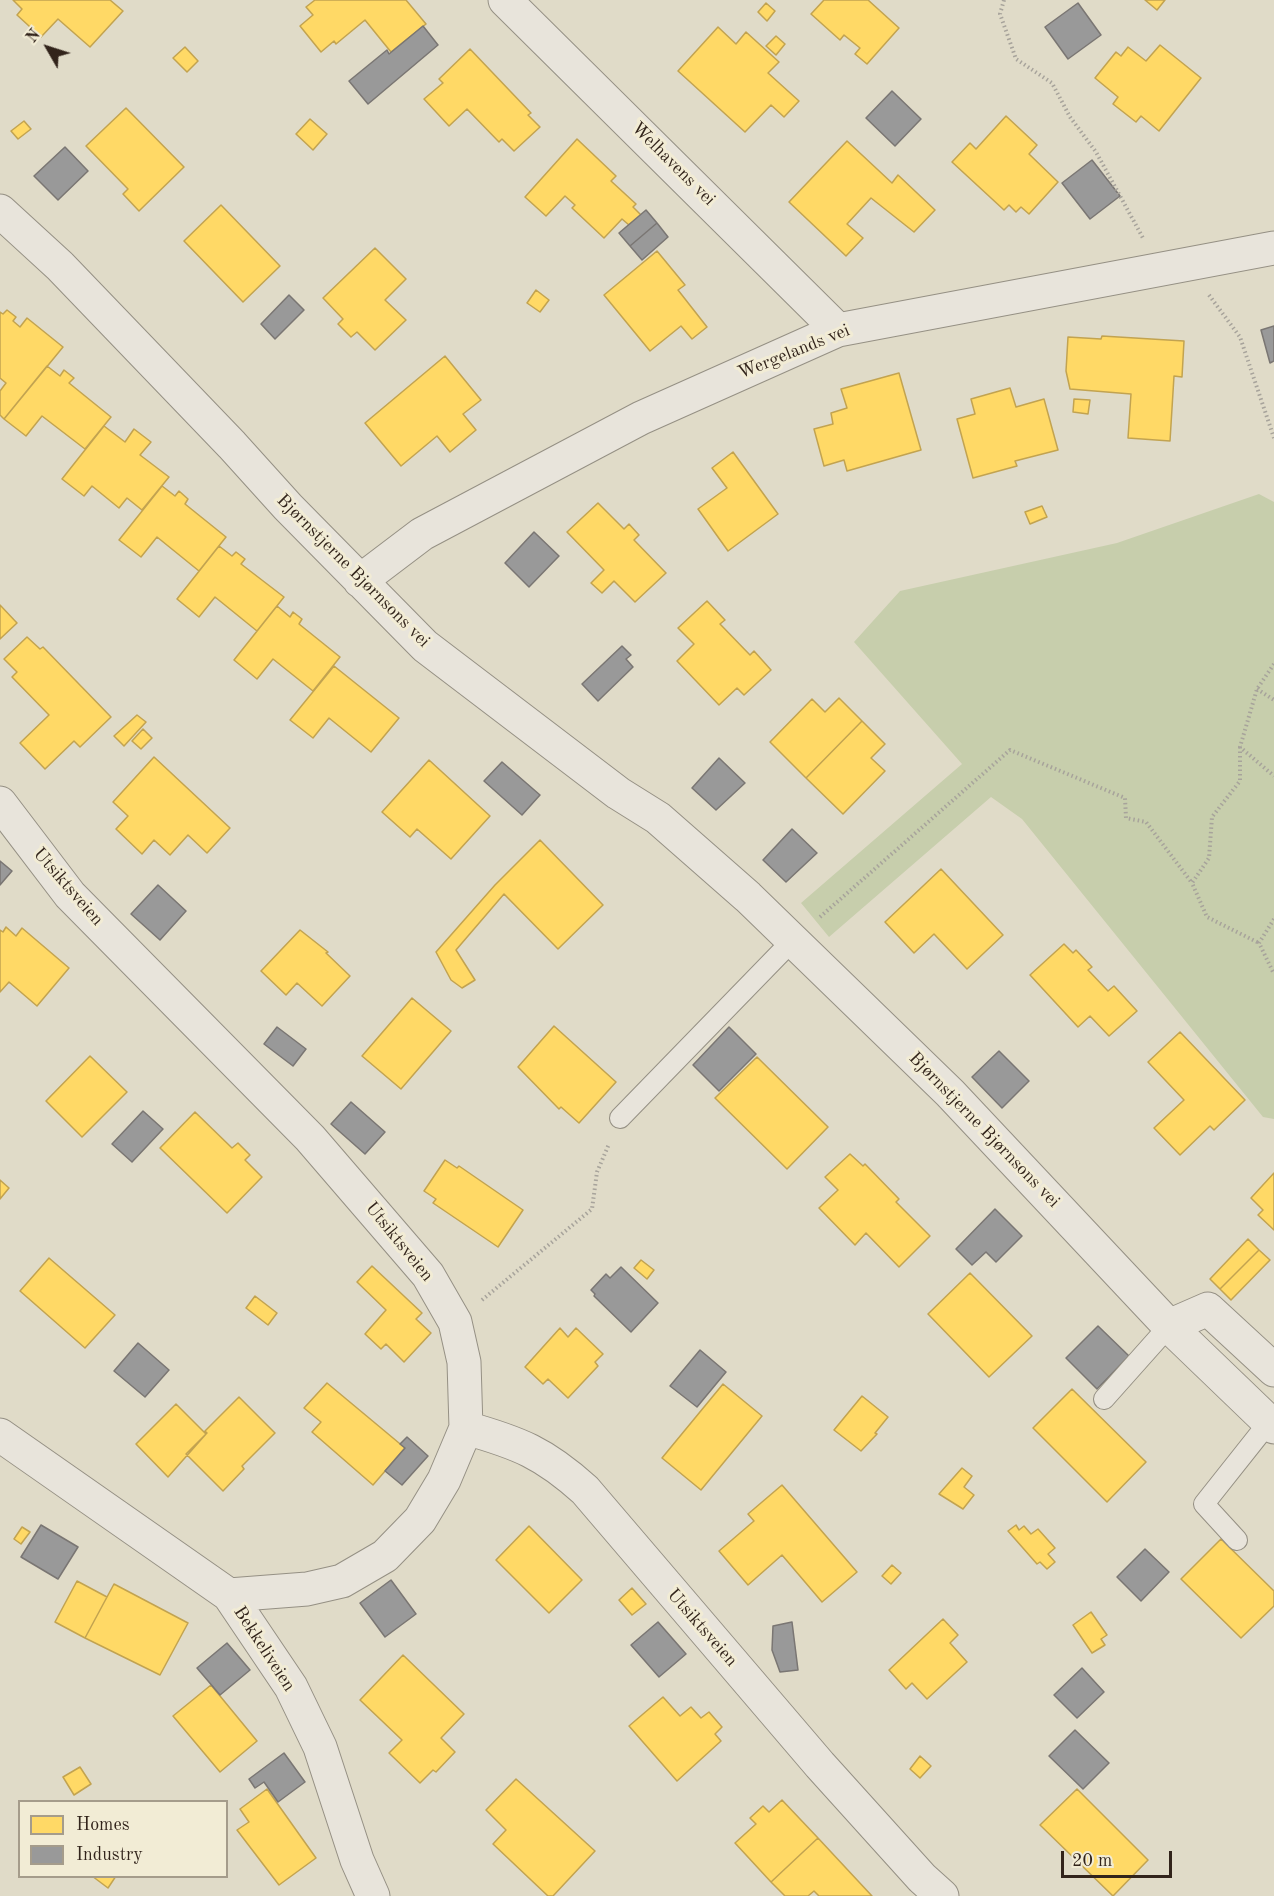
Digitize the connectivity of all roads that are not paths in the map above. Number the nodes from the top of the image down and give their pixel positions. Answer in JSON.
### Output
{"nodes":[{"id":1,"x":505,"y":0,"type":"edge"},
{"id":2,"x":0,"y":211,"type":"edge"},
{"id":3,"x":1274,"y":248,"type":"edge"},
{"id":4,"x":838,"y":330,"type":"junction"},
{"id":5,"x":360,"y":581,"type":"junction"},
{"id":6,"x":0,"y":803,"type":"edge"},
{"id":7,"x":793,"y":940,"type":"junction"},
{"id":8,"x":620,"y":1118,"type":"road end"},
{"id":9,"x":1169,"y":1326,"type":"junction"},
{"id":10,"x":1274,"y":1370,"type":"edge"},
{"id":11,"x":1104,"y":1399,"type":"dead end"},
{"id":12,"x":1271,"y":1425,"type":"edge"},
{"id":13,"x":466,"y":1428,"type":"junction"},
{"id":14,"x":0,"y":1435,"type":"edge"},
{"id":15,"x":1237,"y":1540,"type":"dead end"},
{"id":16,"x":229,"y":1595,"type":"junction"},
{"id":17,"x":373,"y":1896,"type":"edge"},
{"id":18,"x":942,"y":1896,"type":"edge"}],
"edges":[{"from":1,"to":4,"type":"street","name":"Welhavens vei"},
{"from":2,"to":5,"type":"street","name":"Bjørnstjerne Bjørnsons vei"},
{"from":3,"to":4,"type":"street","name":"Wergelands vei"},
{"from":4,"to":5,"type":"street","name":"Wergelands vei"},
{"from":5,"to":7,"type":"street","name":"Bjørnstjerne Bjørnsons vei"},
{"from":6,"to":13,"type":"street","name":"Utsiktsveien"},
{"from":7,"to":8,"type":"lane"},
{"from":7,"to":9,"type":"street","name":"Bjørnstjerne Bjørnsons vei"},
{"from":9,"to":10,"type":"street"},
{"from":9,"to":11,"type":"lane"},
{"from":9,"to":12,"type":"street","name":"Bjørnstjerne Bjørnsons vei"},
{"from":12,"to":15,"type":"lane"},
{"from":13,"to":16,"type":"street"},
{"from":13,"to":18,"type":"street","name":"Utsiktsveien"},
{"from":14,"to":16,"type":"street","name":"Bekkeliveien"},
{"from":16,"to":17,"type":"street","name":"Bekkeliveien"}]}
